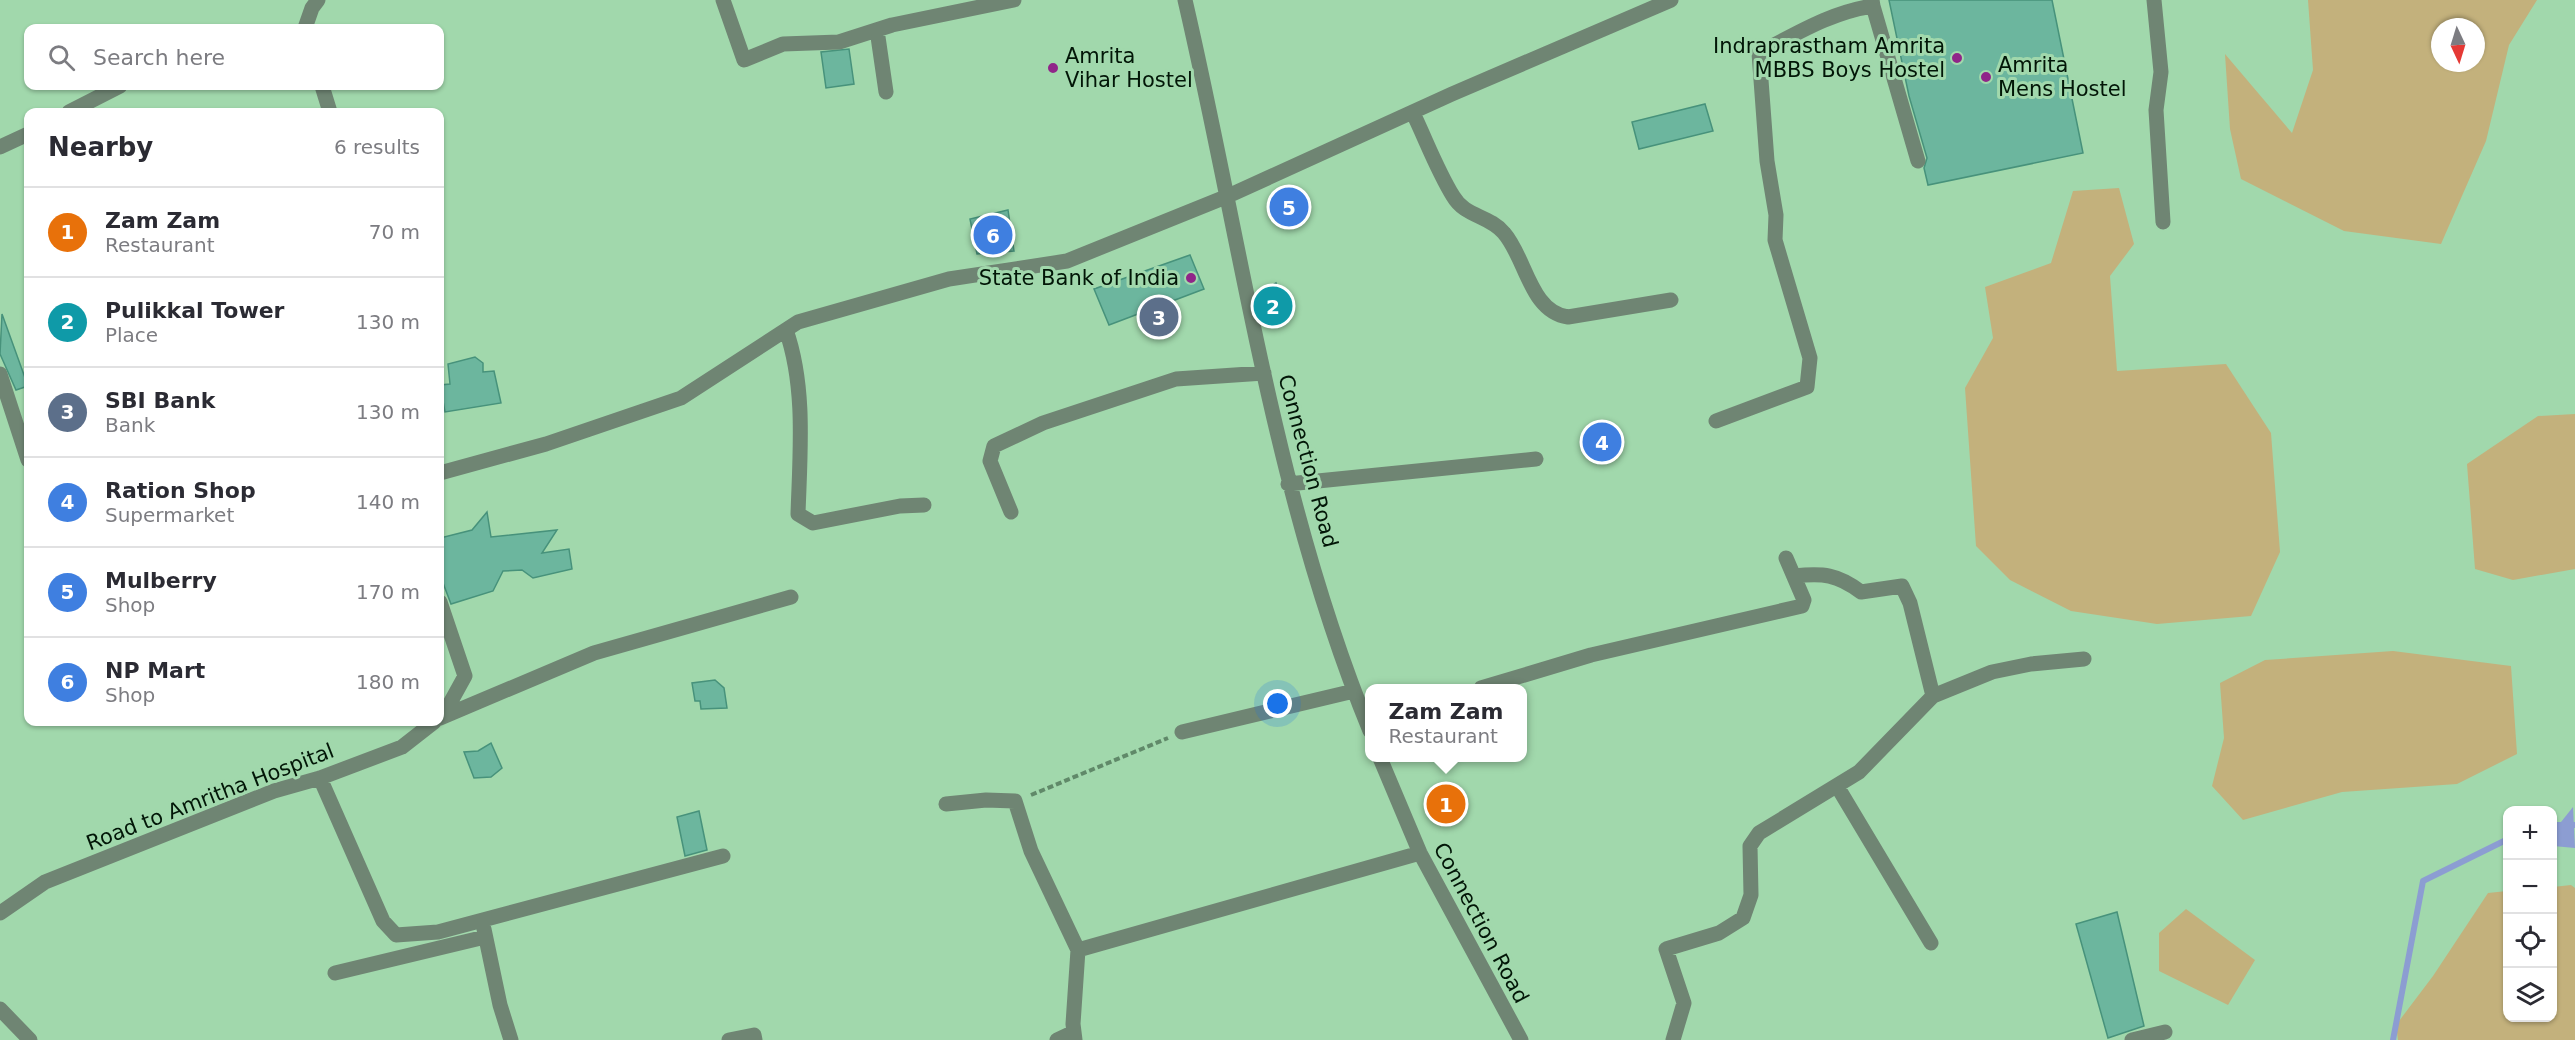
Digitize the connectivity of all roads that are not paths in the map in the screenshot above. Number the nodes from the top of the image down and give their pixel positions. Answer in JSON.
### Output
{"nodes":[{"id":1,"x":318,"y":0,"type":"edge"},
{"id":2,"x":723,"y":0,"type":"edge"},
{"id":3,"x":1014,"y":0,"type":"edge"},
{"id":4,"x":1185,"y":0,"type":"edge"},
{"id":5,"x":1671,"y":0,"type":"edge"},
{"id":6,"x":2154,"y":0,"type":"edge"},
{"id":7,"x":1872,"y":3,"type":"edge"},
{"id":8,"x":303,"y":24,"type":"edge"},
{"id":9,"x":877,"y":30,"type":"junction"},
{"id":10,"x":112,"y":90,"type":"edge"},
{"id":11,"x":323,"y":90,"type":"edge"},
{"id":12,"x":886,"y":92,"type":"dead end"},
{"id":13,"x":77,"y":108,"type":"edge"},
{"id":14,"x":329,"y":108,"type":"edge"},
{"id":15,"x":1413,"y":113,"type":"junction"},
{"id":16,"x":24,"y":136,"type":"edge"},
{"id":17,"x":0,"y":147,"type":"edge"},
{"id":18,"x":1918,"y":161,"type":"dead end"},
{"id":19,"x":1228,"y":196,"type":"junction"},
{"id":20,"x":2163,"y":222,"type":"dead end"},
{"id":21,"x":1671,"y":300,"type":"dead end"},
{"id":22,"x":786,"y":330,"type":"junction"},
{"id":23,"x":0,"y":374,"type":"edge"},
{"id":24,"x":1264,"y":374,"type":"junction"},
{"id":25,"x":1716,"y":421,"type":"dead end"},
{"id":26,"x":24,"y":448,"type":"edge"},
{"id":27,"x":1536,"y":459,"type":"dead end"},
{"id":28,"x":444,"y":472,"type":"edge"},
{"id":29,"x":1288,"y":484,"type":"junction"},
{"id":30,"x":924,"y":505,"type":"dead end"},
{"id":31,"x":1011,"y":512,"type":"dead end"},
{"id":32,"x":1786,"y":558,"type":"dead end"},
{"id":33,"x":1794,"y":576,"type":"junction"},
{"id":34,"x":791,"y":597,"type":"dead end"},
{"id":35,"x":444,"y":614,"type":"edge"},
{"id":36,"x":2084,"y":659,"type":"dead end"},
{"id":37,"x":1494,"y":684,"type":"edge"},
{"id":38,"x":1353,"y":691,"type":"junction"},
{"id":39,"x":1933,"y":696,"type":"junction"},
{"id":40,"x":444,"y":712,"type":"edge"},
{"id":41,"x":444,"y":715,"type":"edge"},
{"id":42,"x":1365,"y":720,"type":"edge"},
{"id":43,"x":429,"y":726,"type":"edge"},
{"id":44,"x":1182,"y":732,"type":"road end"},
{"id":45,"x":1382,"y":762,"type":"edge"},
{"id":46,"x":320,"y":778,"type":"junction"},
{"id":47,"x":1837,"y":786,"type":"junction"},
{"id":48,"x":946,"y":804,"type":"dead end"},
{"id":49,"x":1420,"y":853,"type":"junction"},
{"id":50,"x":723,"y":856,"type":"dead end"},
{"id":51,"x":0,"y":913,"type":"edge"},
{"id":52,"x":482,"y":922,"type":"junction"},
{"id":53,"x":486,"y":937,"type":"junction"},
{"id":54,"x":1931,"y":943,"type":"dead end"},
{"id":55,"x":1078,"y":950,"type":"junction"},
{"id":56,"x":335,"y":973,"type":"dead end"},
{"id":57,"x":0,"y":1010,"type":"edge"},
{"id":58,"x":2164,"y":1032,"type":"dead end"},
{"id":59,"x":1074,"y":1036,"type":"edge"},
{"id":60,"x":1518,"y":1039,"type":"edge"},
{"id":61,"x":28,"y":1040,"type":"edge"},
{"id":62,"x":511,"y":1040,"type":"edge"},
{"id":63,"x":729,"y":1040,"type":"edge"},
{"id":64,"x":756,"y":1040,"type":"edge"},
{"id":65,"x":1057,"y":1040,"type":"edge"},
{"id":66,"x":1673,"y":1040,"type":"edge"},
{"id":67,"x":2132,"y":1040,"type":"edge"}],
"edges":[{"from":1,"to":8,"type":"street"},
{"from":2,"to":9,"type":"street"},
{"from":3,"to":9,"type":"street"},
{"from":4,"to":19,"type":"street","name":"Connection Road"},
{"from":5,"to":15,"type":"street"},
{"from":6,"to":20,"type":"street"},
{"from":7,"to":18,"type":"street"},
{"from":7,"to":25,"type":"street"},
{"from":9,"to":12,"type":"street"},
{"from":10,"to":13,"type":"street"},
{"from":11,"to":14,"type":"street"},
{"from":15,"to":19,"type":"street"},
{"from":15,"to":21,"type":"street"},
{"from":16,"to":17,"type":"street"},
{"from":19,"to":22,"type":"street"},
{"from":19,"to":24,"type":"street","name":"Connection Road"},
{"from":22,"to":28,"type":"street"},
{"from":22,"to":30,"type":"street"},
{"from":23,"to":26,"type":"street"},
{"from":24,"to":29,"type":"street","name":"Connection Road"},
{"from":24,"to":31,"type":"street"},
{"from":27,"to":29,"type":"street"},
{"from":29,"to":38,"type":"street","name":"Connection Road"},
{"from":32,"to":33,"type":"street"},
{"from":33,"to":37,"type":"street"},
{"from":33,"to":39,"type":"street"},
{"from":34,"to":41,"type":"street"},
{"from":35,"to":40,"type":"street"},
{"from":36,"to":39,"type":"street"},
{"from":38,"to":42,"type":"street","name":"Connection Road"},
{"from":38,"to":44,"type":"street"},
{"from":39,"to":47,"type":"street"},
{"from":43,"to":46,"type":"street","name":"Road to Amritha Hospital"},
{"from":45,"to":49,"type":"street","name":"Connection Road"},
{"from":46,"to":51,"type":"street","name":"Road to Amritha Hospital"},
{"from":46,"to":52,"type":"street"},
{"from":47,"to":54,"type":"street"},
{"from":47,"to":66,"type":"street"},
{"from":48,"to":55,"type":"street"},
{"from":49,"to":55,"type":"street"},
{"from":49,"to":60,"type":"street","name":"Connection Road"},
{"from":50,"to":52,"type":"street"},
{"from":52,"to":53,"type":"street"},
{"from":53,"to":56,"type":"street"},
{"from":53,"to":62,"type":"street"},
{"from":55,"to":59,"type":"street"},
{"from":57,"to":61,"type":"street"},
{"from":58,"to":67,"type":"street"},
{"from":59,"to":65,"type":"street"},
{"from":63,"to":64,"type":"street"}]}
